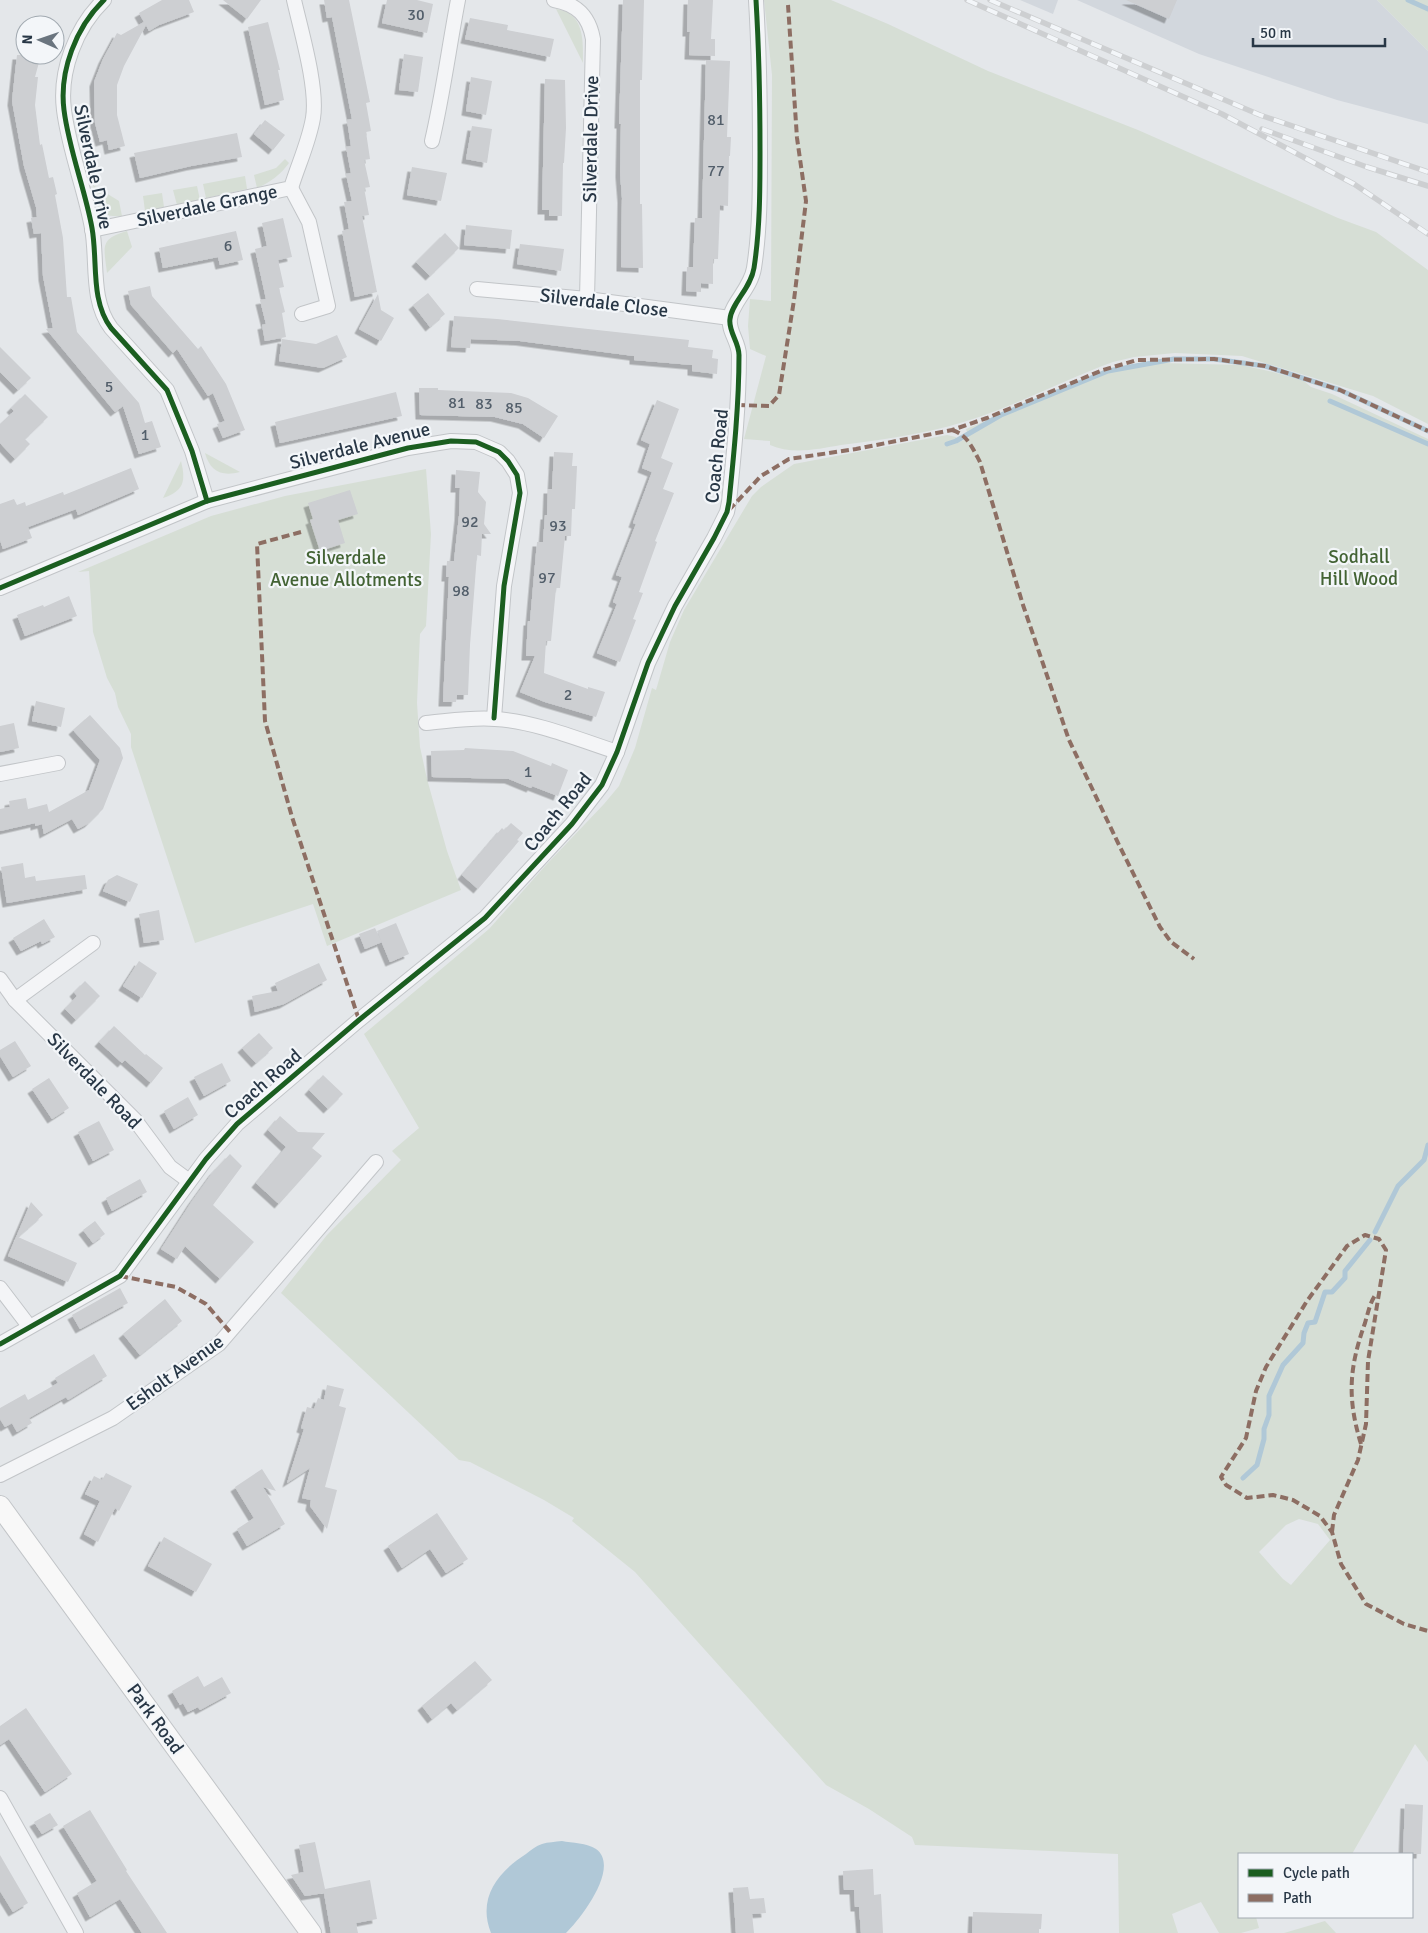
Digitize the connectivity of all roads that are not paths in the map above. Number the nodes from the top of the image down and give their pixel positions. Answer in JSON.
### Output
{"nodes":[{"id":1,"x":84,"y":0,"type":"edge"},
{"id":2,"x":294,"y":0,"type":"edge"},
{"id":3,"x":458,"y":0,"type":"edge"},
{"id":4,"x":554,"y":0,"type":"edge"},
{"id":5,"x":756,"y":0,"type":"edge"},
{"id":6,"x":100,"y":4,"type":"edge"},
{"id":7,"x":432,"y":141,"type":"dead end"},
{"id":8,"x":291,"y":188,"type":"junction"},
{"id":9,"x":92,"y":230,"type":"junction"},
{"id":10,"x":477,"y":289,"type":"dead end"},
{"id":11,"x":587,"y":299,"type":"junction"},
{"id":12,"x":302,"y":314,"type":"dead end"},
{"id":13,"x":730,"y":318,"type":"junction"},
{"id":14,"x":207,"y":501,"type":"junction"},
{"id":15,"x":0,"y":588,"type":"edge"},
{"id":16,"x":494,"y":718,"type":"junction"},
{"id":17,"x":426,"y":723,"type":"dead end"},
{"id":18,"x":618,"y":752,"type":"junction"},
{"id":19,"x":58,"y":763,"type":"dead end"},
{"id":20,"x":0,"y":774,"type":"edge"},
{"id":21,"x":93,"y":943,"type":"dead end"},
{"id":22,"x":0,"y":979,"type":"edge"},
{"id":23,"x":15,"y":1000,"type":"junction"},
{"id":24,"x":376,"y":1162,"type":"dead end"},
{"id":25,"x":189,"y":1181,"type":"junction"},
{"id":26,"x":0,"y":1288,"type":"edge"},
{"id":27,"x":29,"y":1326,"type":"junction"},
{"id":28,"x":0,"y":1344,"type":"edge"},
{"id":29,"x":0,"y":1474,"type":"edge"},
{"id":30,"x":0,"y":1506,"type":"edge"},
{"id":31,"x":0,"y":1798,"type":"edge"},
{"id":32,"x":76,"y":1933,"type":"edge"},
{"id":33,"x":311,"y":1933,"type":"edge"}],
"edges":[{"from":1,"to":6,"type":"street","name":"Silverdale Drive"},
{"from":2,"to":8,"type":"street","name":"Silverdale Grange"},
{"from":3,"to":7,"type":"street"},
{"from":4,"to":11,"type":"street","name":"Silverdale Drive"},
{"from":5,"to":13,"type":"street"},
{"from":6,"to":9,"type":"street","name":"Silverdale Drive"},
{"from":8,"to":9,"type":"street","name":"Silverdale Grange"},
{"from":8,"to":12,"type":"street","name":"Silverdale Grange"},
{"from":9,"to":14,"type":"street","name":"Silverdale Drive"},
{"from":10,"to":11,"type":"street","name":"Silverdale Close"},
{"from":11,"to":13,"type":"street","name":"Silverdale Close"},
{"from":13,"to":18,"type":"street","name":"Coach Road"},
{"from":14,"to":15,"type":"street","name":"Silverdale Avenue"},
{"from":14,"to":16,"type":"street","name":"Silverdale Avenue"},
{"from":16,"to":17,"type":"street"},
{"from":16,"to":18,"type":"street"},
{"from":18,"to":25,"type":"street","name":"Coach Road"},
{"from":19,"to":20,"type":"street"},
{"from":21,"to":23,"type":"street"},
{"from":22,"to":23,"type":"street","name":"Silverdale Road"},
{"from":23,"to":25,"type":"street","name":"Silverdale Road"},
{"from":24,"to":29,"type":"street","name":"Esholt Avenue"},
{"from":25,"to":27,"type":"street","name":"Coach Road"},
{"from":26,"to":27,"type":"street"},
{"from":27,"to":28,"type":"street","name":"Coach Road"},
{"from":30,"to":33,"type":"main road","name":"Park Road"},
{"from":31,"to":32,"type":"street"}]}
